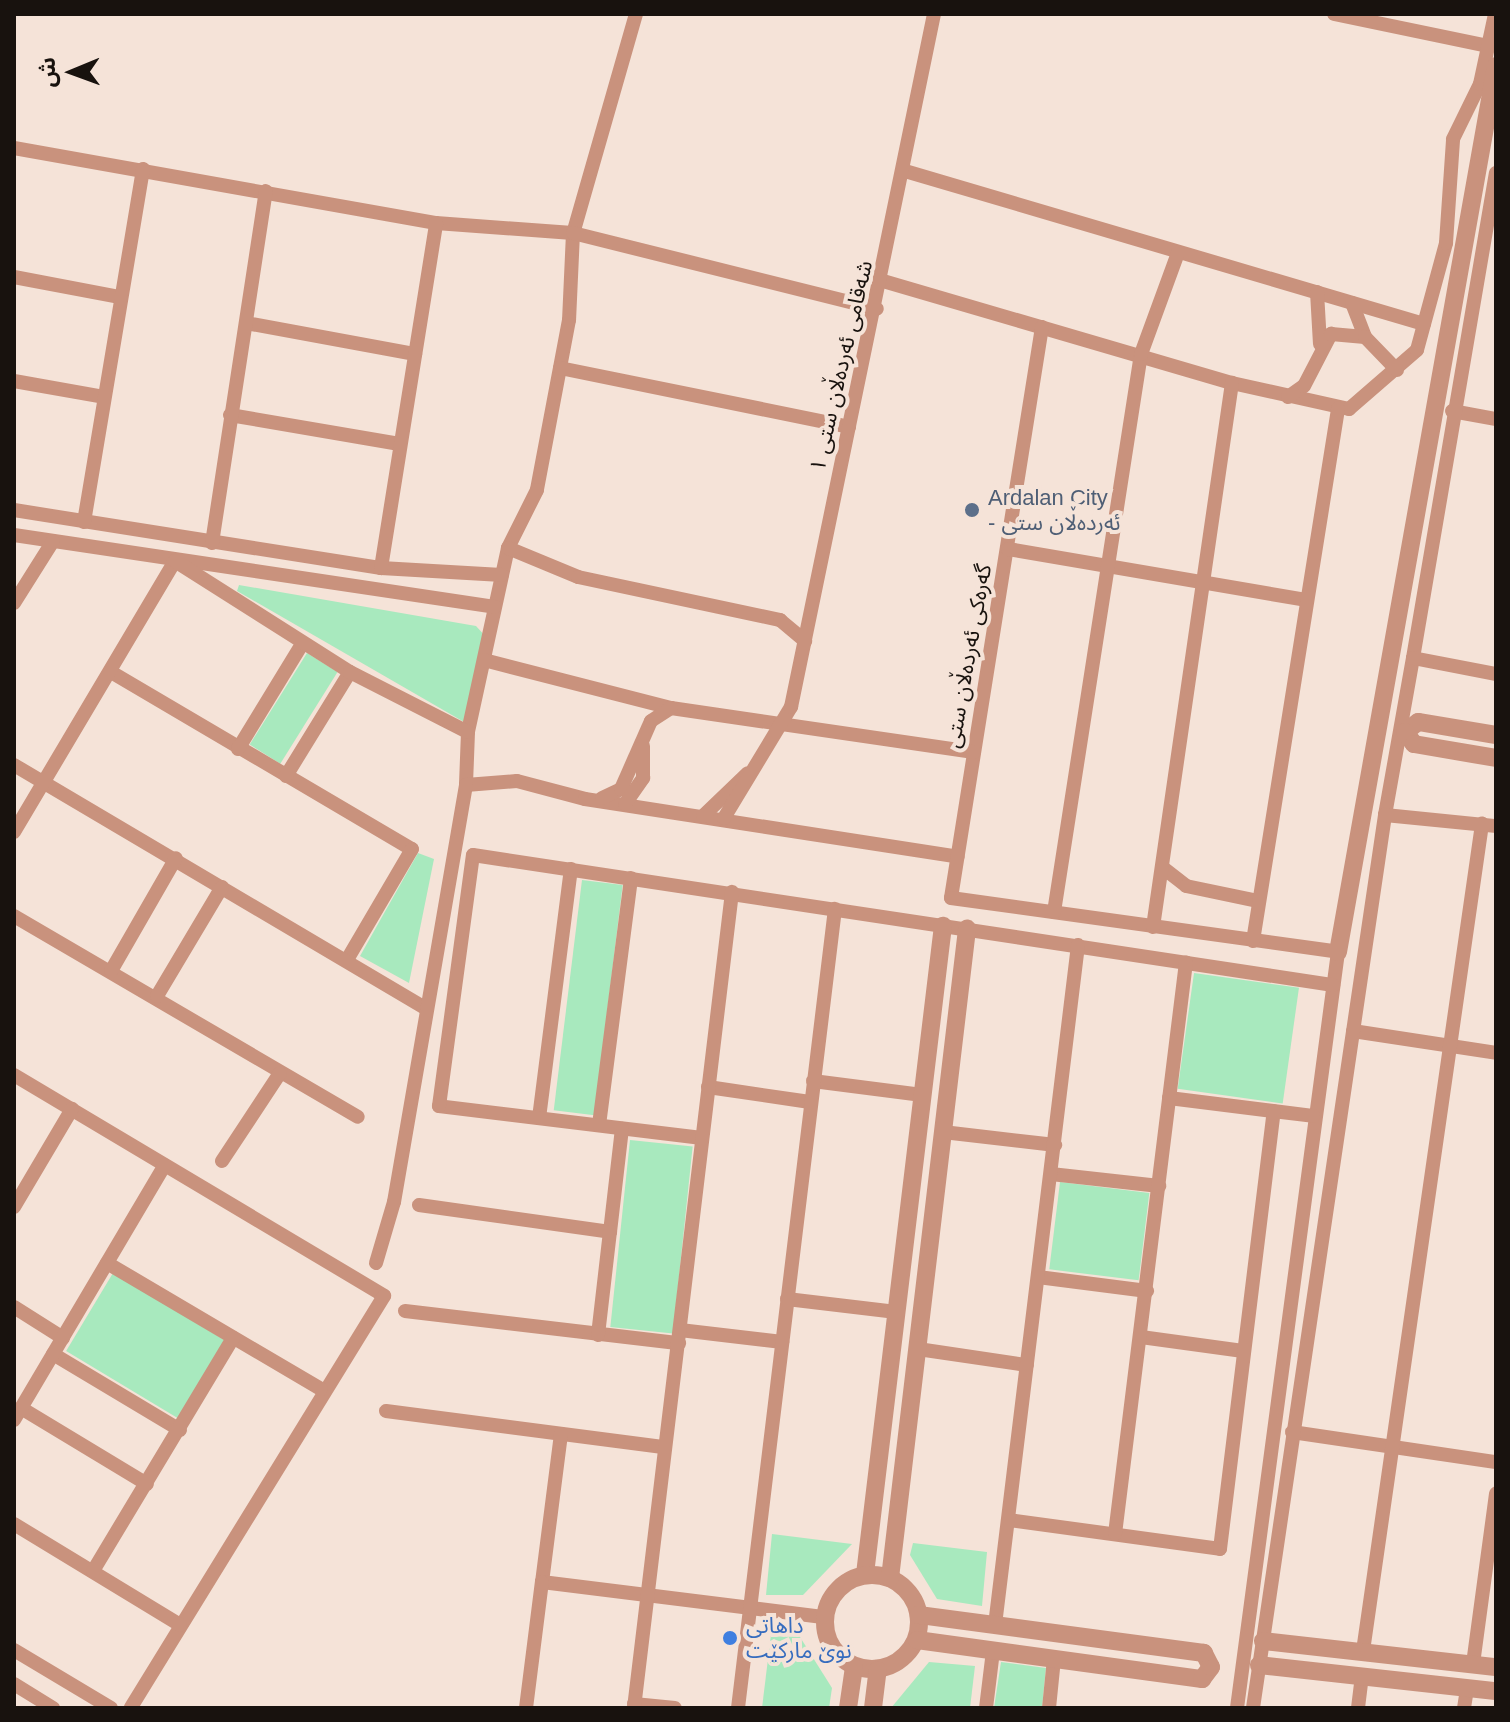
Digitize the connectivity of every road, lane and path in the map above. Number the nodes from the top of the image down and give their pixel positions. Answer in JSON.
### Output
{"nodes":[{"id":1,"x":636,"y":14,"type":"edge"},
{"id":2,"x":934,"y":14,"type":"edge"},
{"id":3,"x":1334,"y":14,"type":"edge"},
{"id":4,"x":1495,"y":14,"type":"edge"},
{"id":5,"x":1489,"y":46,"type":"junction"},
{"id":6,"x":1496,"y":66,"type":"edge"},
{"id":7,"x":14,"y":148,"type":"edge"},
{"id":8,"x":143,"y":169,"type":"junction"},
{"id":9,"x":905,"y":171,"type":"junction"},
{"id":10,"x":1496,"y":173,"type":"edge"},
{"id":11,"x":266,"y":191,"type":"junction"},
{"id":12,"x":436,"y":223,"type":"junction"},
{"id":13,"x":573,"y":233,"type":"junction"},
{"id":14,"x":1178,"y":253,"type":"junction"},
{"id":15,"x":14,"y":277,"type":"edge"},
{"id":16,"x":883,"y":281,"type":"junction"},
{"id":17,"x":1317,"y":292,"type":"junction"},
{"id":18,"x":120,"y":297,"type":"junction"},
{"id":19,"x":1352,"y":303,"type":"junction"},
{"id":20,"x":877,"y":309,"type":"junction"},
{"id":21,"x":246,"y":323,"type":"junction"},
{"id":22,"x":1424,"y":324,"type":"junction"},
{"id":23,"x":1042,"y":327,"type":"junction"},
{"id":24,"x":1365,"y":337,"type":"junction"},
{"id":25,"x":1320,"y":344,"type":"junction"},
{"id":26,"x":415,"y":354,"type":"junction"},
{"id":27,"x":1141,"y":354,"type":"junction"},
{"id":28,"x":560,"y":368,"type":"junction"},
{"id":29,"x":1396,"y":370,"type":"junction"},
{"id":30,"x":14,"y":381,"type":"edge"},
{"id":31,"x":1232,"y":383,"type":"junction"},
{"id":32,"x":104,"y":397,"type":"junction"},
{"id":33,"x":1288,"y":397,"type":"junction"},
{"id":34,"x":1338,"y":409,"type":"junction"},
{"id":35,"x":1452,"y":411,"type":"junction"},
{"id":36,"x":230,"y":415,"type":"junction"},
{"id":37,"x":1496,"y":419,"type":"edge"},
{"id":38,"x":849,"y":427,"type":"junction"},
{"id":39,"x":400,"y":444,"type":"junction"},
{"id":40,"x":14,"y":510,"type":"edge"},
{"id":41,"x":84,"y":522,"type":"junction"},
{"id":42,"x":14,"y":535,"type":"edge"},
{"id":43,"x":53,"y":541,"type":"junction"},
{"id":44,"x":212,"y":543,"type":"junction"},
{"id":45,"x":508,"y":548,"type":"junction"},
{"id":46,"x":1008,"y":549,"type":"junction"},
{"id":47,"x":175,"y":561,"type":"junction"},
{"id":48,"x":1108,"y":565,"type":"junction"},
{"id":49,"x":381,"y":568,"type":"junction"},
{"id":50,"x":502,"y":575,"type":"junction"},
{"id":51,"x":1208,"y":580,"type":"junction"},
{"id":52,"x":1306,"y":600,"type":"junction"},
{"id":53,"x":14,"y":603,"type":"edge"},
{"id":54,"x":495,"y":607,"type":"junction"},
{"id":55,"x":805,"y":641,"type":"junction"},
{"id":56,"x":302,"y":644,"type":"junction"},
{"id":57,"x":1413,"y":658,"type":"junction"},
{"id":58,"x":484,"y":660,"type":"junction"},
{"id":59,"x":111,"y":672,"type":"junction"},
{"id":60,"x":350,"y":672,"type":"junction"},
{"id":61,"x":1496,"y":674,"type":"edge"},
{"id":62,"x":671,"y":708,"type":"junction"},
{"id":63,"x":781,"y":725,"type":"junction"},
{"id":64,"x":468,"y":732,"type":"junction"},
{"id":65,"x":1496,"y":735,"type":"edge"},
{"id":66,"x":643,"y":745,"type":"junction"},
{"id":67,"x":238,"y":749,"type":"junction"},
{"id":68,"x":974,"y":752,"type":"junction"},
{"id":69,"x":1496,"y":758,"type":"edge"},
{"id":70,"x":14,"y":765,"type":"edge"},
{"id":71,"x":751,"y":770,"type":"junction"},
{"id":72,"x":286,"y":776,"type":"junction"},
{"id":73,"x":45,"y":784,"type":"junction"},
{"id":74,"x":466,"y":785,"type":"junction"},
{"id":75,"x":593,"y":800,"type":"junction"},
{"id":76,"x":625,"y":804,"type":"junction"},
{"id":77,"x":1385,"y":815,"type":"junction"},
{"id":78,"x":703,"y":816,"type":"junction"},
{"id":79,"x":724,"y":818,"type":"junction"},
{"id":80,"x":1489,"y":825,"type":"edge"},
{"id":81,"x":14,"y":832,"type":"edge"},
{"id":82,"x":958,"y":857,"type":"junction"},
{"id":83,"x":176,"y":858,"type":"junction"},
{"id":84,"x":1162,"y":867,"type":"junction"},
{"id":85,"x":571,"y":869,"type":"junction"},
{"id":86,"x":631,"y":878,"type":"junction"},
{"id":87,"x":222,"y":887,"type":"junction"},
{"id":88,"x":732,"y":892,"type":"junction"},
{"id":89,"x":1258,"y":901,"type":"junction"},
{"id":90,"x":835,"y":909,"type":"junction"},
{"id":91,"x":1054,"y":912,"type":"junction"},
{"id":92,"x":14,"y":916,"type":"edge"},
{"id":93,"x":943,"y":926,"type":"junction"},
{"id":94,"x":1153,"y":927,"type":"junction"},
{"id":95,"x":967,"y":929,"type":"junction"},
{"id":96,"x":1253,"y":941,"type":"junction"},
{"id":97,"x":1078,"y":945,"type":"junction"},
{"id":98,"x":1338,"y":952,"type":"junction"},
{"id":99,"x":347,"y":960,"type":"junction"},
{"id":100,"x":1186,"y":962,"type":"junction"},
{"id":101,"x":111,"y":971,"type":"junction"},
{"id":102,"x":1333,"y":985,"type":"junction"},
{"id":103,"x":157,"y":996,"type":"junction"},
{"id":104,"x":426,"y":1009,"type":"junction"},
{"id":105,"x":1353,"y":1031,"type":"junction"},
{"id":106,"x":1454,"y":1046,"type":"junction"},
{"id":107,"x":1496,"y":1053,"type":"edge"},
{"id":108,"x":280,"y":1073,"type":"junction"},
{"id":109,"x":14,"y":1075,"type":"edge"},
{"id":110,"x":813,"y":1081,"type":"junction"},
{"id":111,"x":708,"y":1087,"type":"junction"},
{"id":112,"x":922,"y":1095,"type":"junction"},
{"id":113,"x":1169,"y":1098,"type":"junction"},
{"id":114,"x":810,"y":1102,"type":"junction"},
{"id":115,"x":72,"y":1109,"type":"junction"},
{"id":116,"x":1274,"y":1111,"type":"junction"},
{"id":117,"x":1313,"y":1116,"type":"junction"},
{"id":118,"x":358,"y":1117,"type":"dead end"},
{"id":119,"x":539,"y":1118,"type":"junction"},
{"id":120,"x":599,"y":1125,"type":"junction"},
{"id":121,"x":622,"y":1129,"type":"junction"},
{"id":122,"x":943,"y":1132,"type":"junction"},
{"id":123,"x":702,"y":1138,"type":"junction"},
{"id":124,"x":1055,"y":1145,"type":"junction"},
{"id":125,"x":222,"y":1161,"type":"dead end"},
{"id":126,"x":165,"y":1165,"type":"junction"},
{"id":127,"x":1051,"y":1174,"type":"junction"},
{"id":128,"x":1159,"y":1186,"type":"junction"},
{"id":129,"x":419,"y":1205,"type":"dead end"},
{"id":130,"x":14,"y":1207,"type":"edge"},
{"id":131,"x":610,"y":1232,"type":"junction"},
{"id":132,"x":107,"y":1263,"type":"junction"},
{"id":133,"x":376,"y":1263,"type":"dead end"},
{"id":134,"x":1038,"y":1277,"type":"junction"},
{"id":135,"x":1147,"y":1291,"type":"junction"},
{"id":136,"x":787,"y":1299,"type":"junction"},
{"id":137,"x":14,"y":1307,"type":"edge"},
{"id":138,"x":405,"y":1311,"type":"dead end"},
{"id":139,"x":896,"y":1312,"type":"junction"},
{"id":140,"x":598,"y":1335,"type":"junction"},
{"id":141,"x":680,"y":1337,"type":"junction"},
{"id":142,"x":1141,"y":1337,"type":"junction"},
{"id":143,"x":63,"y":1338,"type":"junction"},
{"id":144,"x":233,"y":1338,"type":"junction"},
{"id":145,"x":782,"y":1342,"type":"junction"},
{"id":146,"x":918,"y":1349,"type":"junction"},
{"id":147,"x":1243,"y":1351,"type":"junction"},
{"id":148,"x":53,"y":1354,"type":"junction"},
{"id":149,"x":1027,"y":1365,"type":"junction"},
{"id":150,"x":321,"y":1389,"type":"junction"},
{"id":151,"x":386,"y":1411,"type":"dead end"},
{"id":152,"x":17,"y":1414,"type":"edge"},
{"id":153,"x":180,"y":1430,"type":"junction"},
{"id":154,"x":1292,"y":1432,"type":"junction"},
{"id":155,"x":561,"y":1434,"type":"junction"},
{"id":156,"x":1394,"y":1446,"type":"junction"},
{"id":157,"x":665,"y":1447,"type":"junction"},
{"id":158,"x":1496,"y":1462,"type":"edge"},
{"id":159,"x":147,"y":1484,"type":"junction"},
{"id":160,"x":1496,"y":1494,"type":"edge"},
{"id":161,"x":1009,"y":1520,"type":"junction"},
{"id":162,"x":14,"y":1524,"type":"edge"},
{"id":163,"x":1115,"y":1534,"type":"junction"},
{"id":164,"x":93,"y":1571,"type":"junction"},
{"id":165,"x":865,"y":1574,"type":"junction"},
{"id":166,"x":890,"y":1578,"type":"junction"},
{"id":167,"x":542,"y":1582,"type":"junction"},
{"id":168,"x":648,"y":1594,"type":"junction"},
{"id":169,"x":749,"y":1608,"type":"junction"},
{"id":170,"x":919,"y":1615,"type":"junction"},
{"id":171,"x":825,"y":1617,"type":"junction"},
{"id":172,"x":180,"y":1625,"type":"junction"},
{"id":173,"x":995,"y":1625,"type":"junction"},
{"id":174,"x":917,"y":1640,"type":"junction"},
{"id":175,"x":1263,"y":1641,"type":"junction"},
{"id":176,"x":14,"y":1650,"type":"edge"},
{"id":177,"x":993,"y":1651,"type":"junction"},
{"id":178,"x":1363,"y":1651,"type":"junction"},
{"id":179,"x":1054,"y":1659,"type":"junction"},
{"id":180,"x":1473,"y":1664,"type":"junction"},
{"id":181,"x":1259,"y":1665,"type":"junction"},
{"id":182,"x":854,"y":1667,"type":"junction"},
{"id":183,"x":1496,"y":1667,"type":"edge"},
{"id":184,"x":878,"y":1670,"type":"junction"},
{"id":185,"x":1362,"y":1676,"type":"junction"},
{"id":186,"x":14,"y":1684,"type":"edge"},
{"id":187,"x":1467,"y":1688,"type":"junction"},
{"id":188,"x":1496,"y":1691,"type":"edge"},
{"id":189,"x":634,"y":1706,"type":"edge"},
{"id":190,"x":53,"y":1708,"type":"edge"},
{"id":191,"x":111,"y":1708,"type":"edge"},
{"id":192,"x":131,"y":1708,"type":"edge"},
{"id":193,"x":526,"y":1708,"type":"edge"},
{"id":194,"x":675,"y":1708,"type":"edge"},
{"id":195,"x":738,"y":1708,"type":"edge"},
{"id":196,"x":848,"y":1708,"type":"edge"},
{"id":197,"x":873,"y":1708,"type":"edge"},
{"id":198,"x":986,"y":1708,"type":"edge"},
{"id":199,"x":1049,"y":1708,"type":"edge"},
{"id":200,"x":1237,"y":1708,"type":"edge"},
{"id":201,"x":1253,"y":1708,"type":"edge"},
{"id":202,"x":1358,"y":1708,"type":"edge"},
{"id":203,"x":1464,"y":1708,"type":"edge"}],
"edges":[{"from":1,"to":13,"type":"street"},
{"from":2,"to":9,"type":"street","name":"شەقامی ئەردەڵان ستی ١"},
{"from":3,"to":5,"type":"street"},
{"from":4,"to":5,"type":"street"},
{"from":5,"to":22,"type":"street"},
{"from":6,"to":98,"type":"street"},
{"from":7,"to":8,"type":"street"},
{"from":8,"to":11,"type":"street"},
{"from":8,"to":18,"type":"street"},
{"from":9,"to":14,"type":"street"},
{"from":9,"to":16,"type":"street","name":"شەقامی ئەردەڵان ستی ١"},
{"from":10,"to":35,"type":"street"},
{"from":11,"to":12,"type":"street"},
{"from":11,"to":21,"type":"street"},
{"from":12,"to":13,"type":"street"},
{"from":12,"to":26,"type":"street"},
{"from":13,"to":20,"type":"street"},
{"from":13,"to":28,"type":"street"},
{"from":14,"to":17,"type":"street"},
{"from":14,"to":27,"type":"street"},
{"from":15,"to":18,"type":"street"},
{"from":16,"to":20,"type":"street","name":"شەقامی ئەردەڵان ستی ١"},
{"from":16,"to":23,"type":"street"},
{"from":17,"to":19,"type":"street"},
{"from":17,"to":25,"type":"street"},
{"from":18,"to":32,"type":"street"},
{"from":19,"to":22,"type":"street"},
{"from":19,"to":24,"type":"street"},
{"from":20,"to":38,"type":"street","name":"شەقامی ئەردەڵان ستی ١"},
{"from":21,"to":26,"type":"street"},
{"from":21,"to":36,"type":"street"},
{"from":22,"to":29,"type":"street"},
{"from":23,"to":27,"type":"street"},
{"from":23,"to":46,"type":"street","name":"گەرەکی ئەردەڵان ستی"},
{"from":24,"to":25,"type":"street"},
{"from":24,"to":29,"type":"street"},
{"from":25,"to":33,"type":"street"},
{"from":26,"to":39,"type":"street"},
{"from":27,"to":31,"type":"street"},
{"from":27,"to":48,"type":"street"},
{"from":28,"to":38,"type":"street"},
{"from":28,"to":45,"type":"street"},
{"from":29,"to":34,"type":"street"},
{"from":30,"to":32,"type":"street"},
{"from":31,"to":33,"type":"street"},
{"from":31,"to":51,"type":"street"},
{"from":32,"to":41,"type":"street"},
{"from":33,"to":34,"type":"street"},
{"from":34,"to":52,"type":"street"},
{"from":35,"to":37,"type":"street"},
{"from":35,"to":57,"type":"street"},
{"from":36,"to":39,"type":"street"},
{"from":36,"to":44,"type":"street"},
{"from":38,"to":55,"type":"street","name":"شەقامی ئەردەڵان ستی ١"},
{"from":39,"to":49,"type":"street"},
{"from":40,"to":41,"type":"street"},
{"from":41,"to":44,"type":"street"},
{"from":42,"to":43,"type":"street"},
{"from":43,"to":47,"type":"street"},
{"from":43,"to":53,"type":"street"},
{"from":44,"to":49,"type":"street"},
{"from":45,"to":50,"type":"street"},
{"from":45,"to":55,"type":"street"},
{"from":46,"to":48,"type":"street"},
{"from":46,"to":68,"type":"street","name":"گەرەکی ئەردەڵان ستی"},
{"from":47,"to":54,"type":"street"},
{"from":47,"to":56,"type":"street"},
{"from":47,"to":59,"type":"street"},
{"from":48,"to":51,"type":"street"},
{"from":48,"to":91,"type":"street"},
{"from":49,"to":50,"type":"street"},
{"from":50,"to":54,"type":"street"},
{"from":51,"to":52,"type":"street"},
{"from":51,"to":84,"type":"street"},
{"from":52,"to":89,"type":"street"},
{"from":54,"to":58,"type":"street"},
{"from":55,"to":63,"type":"street","name":"شەقامی ئەردەڵان ستی ١"},
{"from":56,"to":60,"type":"street"},
{"from":56,"to":67,"type":"street"},
{"from":57,"to":61,"type":"street"},
{"from":57,"to":77,"type":"street"},
{"from":58,"to":62,"type":"street"},
{"from":58,"to":64,"type":"street"},
{"from":59,"to":67,"type":"street"},
{"from":59,"to":73,"type":"street"},
{"from":60,"to":64,"type":"street"},
{"from":60,"to":72,"type":"street"},
{"from":62,"to":63,"type":"street"},
{"from":62,"to":66,"type":"street"},
{"from":63,"to":68,"type":"street"},
{"from":63,"to":71,"type":"street","name":"شەقامی ئەردەڵان ستی ١"},
{"from":64,"to":74,"type":"street"},
{"from":65,"to":69,"type":"street"},
{"from":66,"to":75,"type":"street"},
{"from":66,"to":76,"type":"street"},
{"from":67,"to":72,"type":"street"},
{"from":68,"to":82,"type":"street","name":"گەرەکی ئەردەڵان ستی"},
{"from":70,"to":73,"type":"street"},
{"from":71,"to":78,"type":"street"},
{"from":71,"to":79,"type":"street"},
{"from":72,"to":99,"type":"street"},
{"from":73,"to":81,"type":"street"},
{"from":73,"to":83,"type":"street"},
{"from":74,"to":75,"type":"street"},
{"from":74,"to":104,"type":"street"},
{"from":75,"to":76,"type":"street"},
{"from":76,"to":78,"type":"street"},
{"from":77,"to":80,"type":"street"},
{"from":77,"to":105,"type":"street"},
{"from":78,"to":79,"type":"street"},
{"from":79,"to":82,"type":"street"},
{"from":80,"to":106,"type":"street"},
{"from":82,"to":91,"type":"street","name":"گەرەکی ئەردەڵان ستی"},
{"from":83,"to":87,"type":"street"},
{"from":83,"to":101,"type":"street"},
{"from":84,"to":89,"type":"street"},
{"from":84,"to":94,"type":"street"},
{"from":85,"to":86,"type":"street"},
{"from":85,"to":119,"type":"street"},
{"from":85,"to":119,"type":"street"},
{"from":86,"to":88,"type":"street"},
{"from":86,"to":120,"type":"street"},
{"from":87,"to":99,"type":"street"},
{"from":87,"to":103,"type":"street"},
{"from":88,"to":90,"type":"street"},
{"from":88,"to":111,"type":"street"},
{"from":89,"to":96,"type":"street"},
{"from":90,"to":93,"type":"street"},
{"from":90,"to":110,"type":"street"},
{"from":91,"to":94,"type":"street"},
{"from":92,"to":101,"type":"street"},
{"from":93,"to":95,"type":"street"},
{"from":93,"to":112,"type":"street"},
{"from":94,"to":96,"type":"street"},
{"from":95,"to":97,"type":"street"},
{"from":95,"to":122,"type":"street"},
{"from":96,"to":98,"type":"street"},
{"from":97,"to":100,"type":"street"},
{"from":97,"to":124,"type":"street"},
{"from":98,"to":102,"type":"street"},
{"from":99,"to":104,"type":"street"},
{"from":100,"to":102,"type":"street"},
{"from":100,"to":113,"type":"street"},
{"from":101,"to":103,"type":"street"},
{"from":102,"to":117,"type":"street"},
{"from":103,"to":108,"type":"street"},
{"from":104,"to":133,"type":"street"},
{"from":105,"to":106,"type":"street"},
{"from":105,"to":154,"type":"street"},
{"from":106,"to":107,"type":"street"},
{"from":106,"to":156,"type":"street"},
{"from":108,"to":118,"type":"street"},
{"from":108,"to":125,"type":"street"},
{"from":109,"to":115,"type":"street"},
{"from":110,"to":112,"type":"street"},
{"from":110,"to":114,"type":"street"},
{"from":111,"to":114,"type":"street"},
{"from":111,"to":123,"type":"street"},
{"from":112,"to":139,"type":"street"},
{"from":113,"to":116,"type":"street"},
{"from":113,"to":128,"type":"street"},
{"from":114,"to":136,"type":"street"},
{"from":115,"to":126,"type":"street"},
{"from":115,"to":130,"type":"street"},
{"from":116,"to":117,"type":"street"},
{"from":116,"to":147,"type":"street"},
{"from":117,"to":200,"type":"street"},
{"from":119,"to":120,"type":"street"},
{"from":120,"to":121,"type":"street"},
{"from":121,"to":123,"type":"street"},
{"from":121,"to":131,"type":"street"},
{"from":122,"to":124,"type":"street"},
{"from":122,"to":146,"type":"street"},
{"from":123,"to":141,"type":"street"},
{"from":124,"to":127,"type":"street"},
{"from":126,"to":132,"type":"street"},
{"from":126,"to":150,"type":"street"},
{"from":127,"to":128,"type":"street"},
{"from":127,"to":134,"type":"street"},
{"from":128,"to":135,"type":"street"},
{"from":129,"to":131,"type":"street"},
{"from":131,"to":140,"type":"street"},
{"from":132,"to":143,"type":"street"},
{"from":132,"to":144,"type":"street"},
{"from":134,"to":135,"type":"street"},
{"from":134,"to":149,"type":"street"},
{"from":135,"to":142,"type":"street"},
{"from":136,"to":139,"type":"street"},
{"from":136,"to":145,"type":"street"},
{"from":137,"to":143,"type":"street"},
{"from":138,"to":140,"type":"street"},
{"from":139,"to":165,"type":"street"},
{"from":140,"to":141,"type":"street"},
{"from":141,"to":145,"type":"street"},
{"from":141,"to":157,"type":"street"},
{"from":142,"to":147,"type":"street"},
{"from":142,"to":163,"type":"street"},
{"from":143,"to":148,"type":"street"},
{"from":144,"to":150,"type":"street"},
{"from":144,"to":153,"type":"street"},
{"from":145,"to":169,"type":"street"},
{"from":146,"to":149,"type":"street"},
{"from":146,"to":166,"type":"street"},
{"from":147,"to":163,"type":"street"},
{"from":148,"to":152,"type":"street"},
{"from":148,"to":153,"type":"street"},
{"from":149,"to":161,"type":"street"},
{"from":150,"to":172,"type":"street"},
{"from":151,"to":155,"type":"street"},
{"from":152,"to":159,"type":"street"},
{"from":153,"to":159,"type":"street"},
{"from":154,"to":156,"type":"street"},
{"from":154,"to":175,"type":"street"},
{"from":155,"to":157,"type":"street"},
{"from":155,"to":167,"type":"street"},
{"from":156,"to":158,"type":"street"},
{"from":156,"to":178,"type":"street"},
{"from":157,"to":168,"type":"street"},
{"from":159,"to":164,"type":"street"},
{"from":160,"to":180,"type":"street"},
{"from":161,"to":163,"type":"street"},
{"from":161,"to":173,"type":"street"},
{"from":162,"to":164,"type":"street"},
{"from":164,"to":172,"type":"street"},
{"from":165,"to":166,"type":"street"},
{"from":165,"to":171,"type":"street"},
{"from":166,"to":170,"type":"street"},
{"from":167,"to":168,"type":"street"},
{"from":167,"to":193,"type":"street"},
{"from":168,"to":169,"type":"street"},
{"from":168,"to":189,"type":"street"},
{"from":169,"to":171,"type":"street"},
{"from":169,"to":195,"type":"street"},
{"from":170,"to":173,"type":"street"},
{"from":170,"to":174,"type":"street"},
{"from":171,"to":182,"type":"street"},
{"from":172,"to":192,"type":"street"},
{"from":173,"to":179,"type":"street"},
{"from":174,"to":177,"type":"street"},
{"from":174,"to":184,"type":"street"},
{"from":175,"to":178,"type":"street"},
{"from":175,"to":181,"type":"street"},
{"from":176,"to":191,"type":"street"},
{"from":177,"to":179,"type":"street"},
{"from":177,"to":198,"type":"street"},
{"from":178,"to":180,"type":"street"},
{"from":179,"to":199,"type":"street"},
{"from":180,"to":183,"type":"street"},
{"from":181,"to":185,"type":"street"},
{"from":181,"to":201,"type":"street"},
{"from":182,"to":184,"type":"street"},
{"from":182,"to":196,"type":"street"},
{"from":184,"to":197,"type":"street"},
{"from":185,"to":187,"type":"street"},
{"from":185,"to":202,"type":"street"},
{"from":186,"to":190,"type":"street"},
{"from":187,"to":188,"type":"street"},
{"from":187,"to":203,"type":"street"},
{"from":189,"to":194,"type":"street"}]}
